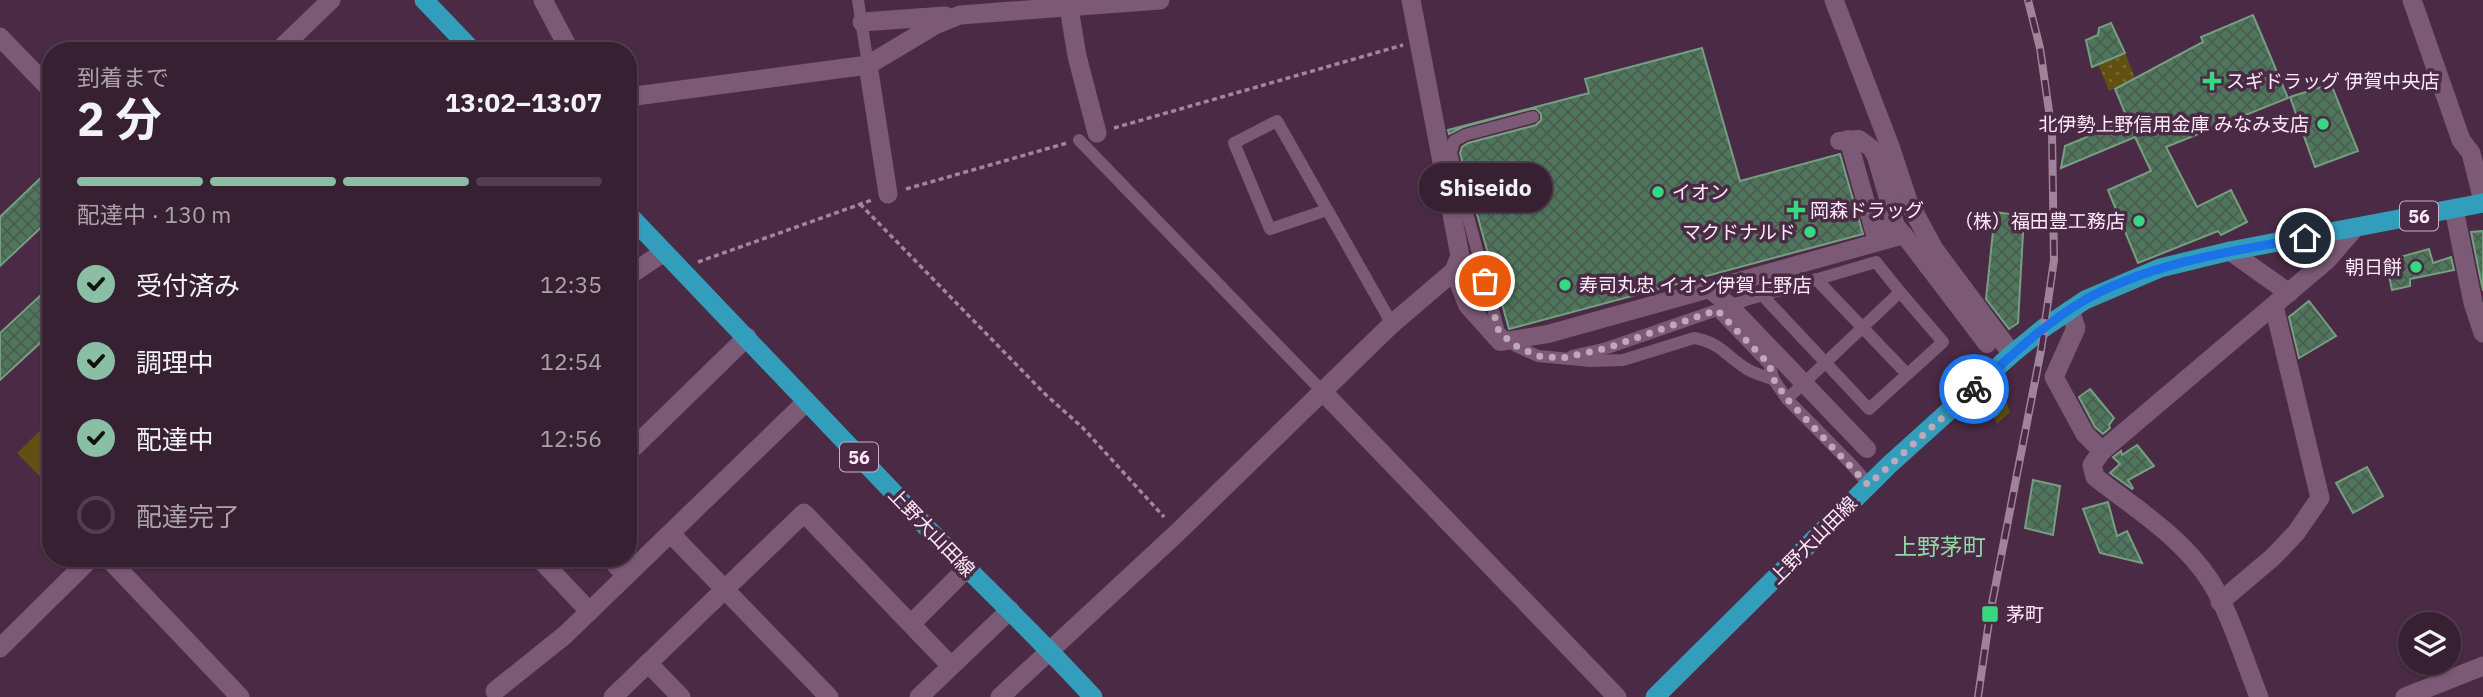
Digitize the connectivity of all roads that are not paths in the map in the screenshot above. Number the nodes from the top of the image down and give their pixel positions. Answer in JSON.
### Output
{"nodes":[{"id":1,"x":331,"y":0,"type":"edge"},
{"id":2,"x":424,"y":0,"type":"edge"},
{"id":3,"x":543,"y":0,"type":"edge"},
{"id":4,"x":858,"y":0,"type":"edge"},
{"id":5,"x":1160,"y":0,"type":"edge"},
{"id":6,"x":1411,"y":0,"type":"edge"},
{"id":7,"x":1834,"y":0,"type":"edge"},
{"id":8,"x":2412,"y":0,"type":"edge"},
{"id":9,"x":1069,"y":8,"type":"junction"},
{"id":10,"x":960,"y":15,"type":"junction"},
{"id":11,"x":862,"y":22,"type":"junction"},
{"id":12,"x":0,"y":37,"type":"edge"},
{"id":13,"x":287,"y":42,"type":"edge"},
{"id":14,"x":464,"y":42,"type":"edge"},
{"id":15,"x":565,"y":42,"type":"edge"},
{"id":16,"x":868,"y":65,"type":"junction"},
{"id":17,"x":42,"y":81,"type":"edge"},
{"id":18,"x":637,"y":96,"type":"edge"},
{"id":19,"x":1533,"y":117,"type":"dead end"},
{"id":20,"x":1088,"y":136,"type":"joint"},
{"id":21,"x":2477,"y":149,"type":"edge"},
{"id":22,"x":888,"y":194,"type":"road end"},
{"id":23,"x":2483,"y":202,"type":"edge"},
{"id":24,"x":2454,"y":209,"type":"junction"},
{"id":25,"x":1327,"y":210,"type":"junction"},
{"id":26,"x":637,"y":224,"type":"edge"},
{"id":27,"x":2354,"y":229,"type":"junction"},
{"id":28,"x":1900,"y":231,"type":"junction"},
{"id":29,"x":2230,"y":251,"type":"junction"},
{"id":30,"x":664,"y":252,"type":"junction"},
{"id":31,"x":637,"y":270,"type":"edge"},
{"id":32,"x":1454,"y":271,"type":"junction"},
{"id":33,"x":1816,"y":279,"type":"junction"},
{"id":34,"x":1709,"y":289,"type":"junction"},
{"id":35,"x":1900,"y":292,"type":"junction"},
{"id":36,"x":1762,"y":295,"type":"junction"},
{"id":37,"x":2281,"y":299,"type":"junction"},
{"id":38,"x":1731,"y":305,"type":"junction"},
{"id":39,"x":2070,"y":310,"type":"junction"},
{"id":40,"x":1392,"y":324,"type":"junction"},
{"id":41,"x":1862,"y":327,"type":"junction"},
{"id":42,"x":2483,"y":333,"type":"edge"},
{"id":43,"x":747,"y":337,"type":"junction"},
{"id":44,"x":1987,"y":344,"type":"dead end"},
{"id":45,"x":2012,"y":354,"type":"junction"},
{"id":46,"x":1562,"y":358,"type":"junction"},
{"id":47,"x":1824,"y":362,"type":"junction"},
{"id":48,"x":1907,"y":374,"type":"junction"},
{"id":49,"x":1809,"y":377,"type":"junction"},
{"id":50,"x":1774,"y":380,"type":"junction"},
{"id":51,"x":1323,"y":392,"type":"junction"},
{"id":52,"x":1787,"y":399,"type":"junction"},
{"id":53,"x":806,"y":402,"type":"junction"},
{"id":54,"x":637,"y":444,"type":"edge"},
{"id":55,"x":1867,"y":449,"type":"dead end"},
{"id":56,"x":2102,"y":451,"type":"junction"},
{"id":57,"x":1868,"y":485,"type":"junction"},
{"id":58,"x":671,"y":534,"type":"junction"},
{"id":59,"x":637,"y":566,"type":"edge"},
{"id":60,"x":82,"y":567,"type":"edge"},
{"id":61,"x":117,"y":567,"type":"edge"},
{"id":62,"x":547,"y":567,"type":"edge"},
{"id":63,"x":618,"y":567,"type":"edge"},
{"id":64,"x":636,"y":567,"type":"edge"},
{"id":65,"x":967,"y":568,"type":"junction"},
{"id":66,"x":626,"y":576,"type":"junction"},
{"id":67,"x":725,"y":589,"type":"junction"},
{"id":68,"x":2221,"y":602,"type":"junction"},
{"id":69,"x":1010,"y":610,"type":"junction"},
{"id":70,"x":589,"y":611,"type":"junction"},
{"id":71,"x":911,"y":625,"type":"junction"},
{"id":72,"x":0,"y":648,"type":"edge"},
{"id":73,"x":1051,"y":650,"type":"junction"},
{"id":74,"x":648,"y":663,"type":"junction"},
{"id":75,"x":951,"y":666,"type":"junction"},
{"id":76,"x":2483,"y":666,"type":"edge"},
{"id":77,"x":492,"y":694,"type":"edge"},
{"id":78,"x":240,"y":697,"type":"edge"},
{"id":79,"x":613,"y":697,"type":"edge"},
{"id":80,"x":681,"y":697,"type":"edge"},
{"id":81,"x":829,"y":697,"type":"edge"},
{"id":82,"x":919,"y":697,"type":"edge"},
{"id":83,"x":1000,"y":697,"type":"edge"},
{"id":84,"x":1093,"y":697,"type":"edge"},
{"id":85,"x":1617,"y":697,"type":"edge"},
{"id":86,"x":1655,"y":697,"type":"edge"},
{"id":87,"x":2259,"y":697,"type":"edge"},
{"id":88,"x":2405,"y":697,"type":"edge"}],
"edges":[{"from":1,"to":13,"type":"street"},
{"from":2,"to":14,"type":"main road"},
{"from":3,"to":15,"type":"street"},
{"from":4,"to":11,"type":"lane"},
{"from":5,"to":9,"type":"street"},
{"from":6,"to":32,"type":"street"},
{"from":7,"to":45,"type":"street"},
{"from":8,"to":21,"type":"street"},
{"from":9,"to":10,"type":"street"},
{"from":9,"to":20,"type":"street"},
{"from":10,"to":11,"type":"street"},
{"from":10,"to":16,"type":"street"},
{"from":11,"to":16,"type":"lane"},
{"from":12,"to":17,"type":"street"},
{"from":16,"to":18,"type":"street"},
{"from":16,"to":22,"type":"street"},
{"from":19,"to":46,"type":"lane"},
{"from":20,"to":51,"type":"lane"},
{"from":21,"to":23,"type":"street"},
{"from":23,"to":24,"type":"main road","number":"56"},
{"from":24,"to":27,"type":"main road","number":"56"},
{"from":24,"to":42,"type":"street"},
{"from":25,"to":25,"type":"lane"},
{"from":25,"to":40,"type":"lane"},
{"from":26,"to":30,"type":"main road","name":"上野大山田線","number":"56"},
{"from":27,"to":29,"type":"main road","name":"上野大山田線","number":"56"},
{"from":27,"to":37,"type":"street"},
{"from":28,"to":28,"type":"street"},
{"from":28,"to":34,"type":"street"},
{"from":28,"to":44,"type":"street"},
{"from":29,"to":37,"type":"street"},
{"from":29,"to":39,"type":"main road","name":"上野大山田線","number":"56"},
{"from":30,"to":31,"type":"street"},
{"from":30,"to":43,"type":"main road","name":"上野大山田線","number":"56"},
{"from":32,"to":34,"type":"street"},
{"from":32,"to":40,"type":"street"},
{"from":33,"to":35,"type":"lane"},
{"from":33,"to":36,"type":"lane"},
{"from":33,"to":41,"type":"lane"},
{"from":34,"to":38,"type":"street"},
{"from":35,"to":41,"type":"lane"},
{"from":35,"to":48,"type":"lane"},
{"from":36,"to":38,"type":"lane"},
{"from":36,"to":47,"type":"lane"},
{"from":37,"to":56,"type":"street"},
{"from":37,"to":68,"type":"street"},
{"from":38,"to":46,"type":"lane"},
{"from":38,"to":49,"type":"street"},
{"from":38,"to":50,"type":"lane"},
{"from":39,"to":45,"type":"main road","name":"上野大山田線","number":"56"},
{"from":39,"to":56,"type":"street"},
{"from":40,"to":51,"type":"street"},
{"from":41,"to":47,"type":"lane"},
{"from":41,"to":48,"type":"lane"},
{"from":43,"to":53,"type":"main road","name":"上野大山田線","number":"56"},
{"from":43,"to":54,"type":"street"},
{"from":45,"to":57,"type":"main road","name":"上野大山田線","number":"56"},
{"from":46,"to":50,"type":"lane"},
{"from":47,"to":48,"type":"lane"},
{"from":47,"to":49,"type":"lane"},
{"from":49,"to":52,"type":"lane"},
{"from":49,"to":55,"type":"street"},
{"from":50,"to":52,"type":"lane"},
{"from":51,"to":73,"type":"street"},
{"from":51,"to":85,"type":"street"},
{"from":52,"to":57,"type":"lane"},
{"from":53,"to":58,"type":"street"},
{"from":53,"to":65,"type":"main road","name":"上野大山田線","number":"56"},
{"from":56,"to":68,"type":"street"},
{"from":57,"to":86,"type":"main road","name":"上野大山田線","number":"56"},
{"from":58,"to":59,"type":"street"},
{"from":58,"to":67,"type":"street"},
{"from":60,"to":72,"type":"street"},
{"from":61,"to":78,"type":"street"},
{"from":62,"to":70,"type":"street"},
{"from":63,"to":66,"type":"street"},
{"from":64,"to":66,"type":"street"},
{"from":65,"to":69,"type":"main road","name":"上野大山田線","number":"56"},
{"from":65,"to":71,"type":"street"},
{"from":66,"to":70,"type":"street"},
{"from":67,"to":71,"type":"street"},
{"from":67,"to":74,"type":"street"},
{"from":67,"to":81,"type":"street"},
{"from":68,"to":87,"type":"street"},
{"from":69,"to":73,"type":"main road","name":"上野大山田線","number":"56"},
{"from":69,"to":75,"type":"street"},
{"from":70,"to":77,"type":"street"},
{"from":71,"to":75,"type":"street"},
{"from":73,"to":83,"type":"street"},
{"from":73,"to":84,"type":"main road","name":"上野大山田線","number":"56"},
{"from":74,"to":79,"type":"street"},
{"from":74,"to":80,"type":"street"},
{"from":75,"to":82,"type":"street"},
{"from":76,"to":88,"type":"street"}]}
